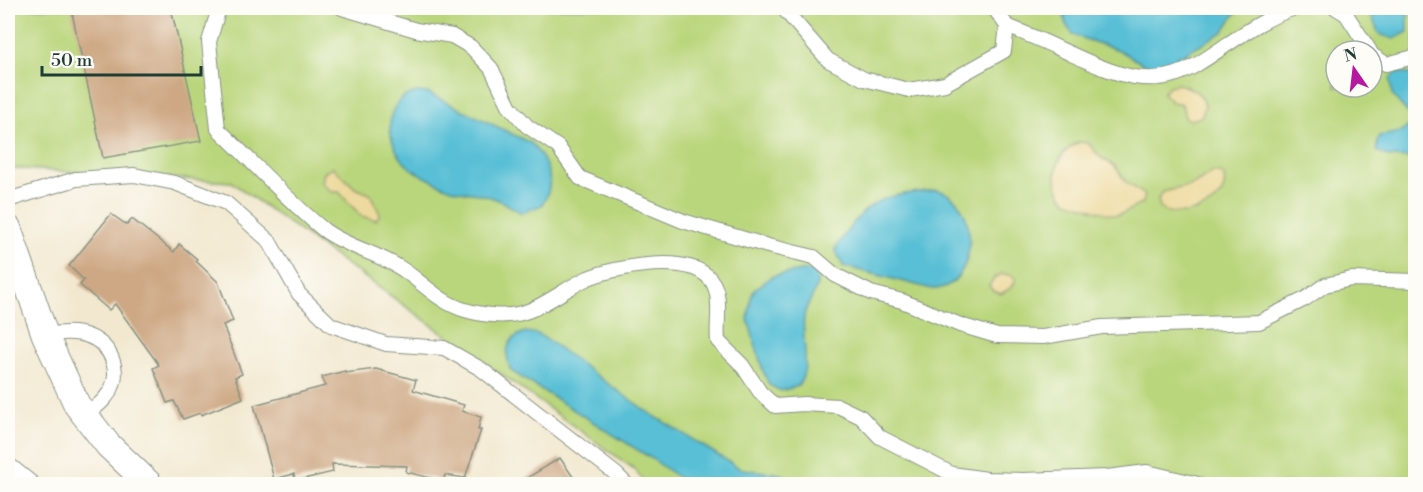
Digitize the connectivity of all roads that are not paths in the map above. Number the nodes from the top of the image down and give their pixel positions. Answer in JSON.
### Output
{"nodes":[{"id":1,"x":219,"y":8,"type":"edge"},
{"id":2,"x":342,"y":8,"type":"edge"},
{"id":3,"x":783,"y":8,"type":"edge"},
{"id":4,"x":994,"y":8,"type":"edge"},
{"id":5,"x":1295,"y":8,"type":"edge"},
{"id":6,"x":1336,"y":8,"type":"edge"},
{"id":7,"x":1007,"y":26,"type":"junction"},
{"id":8,"x":1363,"y":39,"type":"edge"},
{"id":9,"x":1416,"y":54,"type":"edge"},
{"id":10,"x":1384,"y":63,"type":"edge"},
{"id":11,"x":8,"y":200,"type":"edge"},
{"id":12,"x":8,"y":228,"type":"edge"},
{"id":13,"x":1416,"y":280,"type":"edge"},
{"id":14,"x":45,"y":335,"type":"junction"},
{"id":15,"x":85,"y":417,"type":"junction"},
{"id":16,"x":8,"y":465,"type":"edge"},
{"id":17,"x":33,"y":484,"type":"edge"},
{"id":18,"x":149,"y":484,"type":"edge"},
{"id":19,"x":626,"y":484,"type":"edge"},
{"id":20,"x":1198,"y":484,"type":"edge"}],
"edges":[{"from":1,"to":20,"type":"lane"},
{"from":2,"to":13,"type":"lane"},
{"from":3,"to":7,"type":"lane"},
{"from":4,"to":7,"type":"lane"},
{"from":5,"to":7,"type":"lane"},
{"from":6,"to":8,"type":"lane"},
{"from":9,"to":10,"type":"lane"},
{"from":11,"to":19,"type":"lane"},
{"from":12,"to":14,"type":"street"},
{"from":14,"to":15,"type":"street"},
{"from":14,"to":15,"type":"lane"},
{"from":15,"to":18,"type":"street"},
{"from":16,"to":17,"type":"lane"}]}
